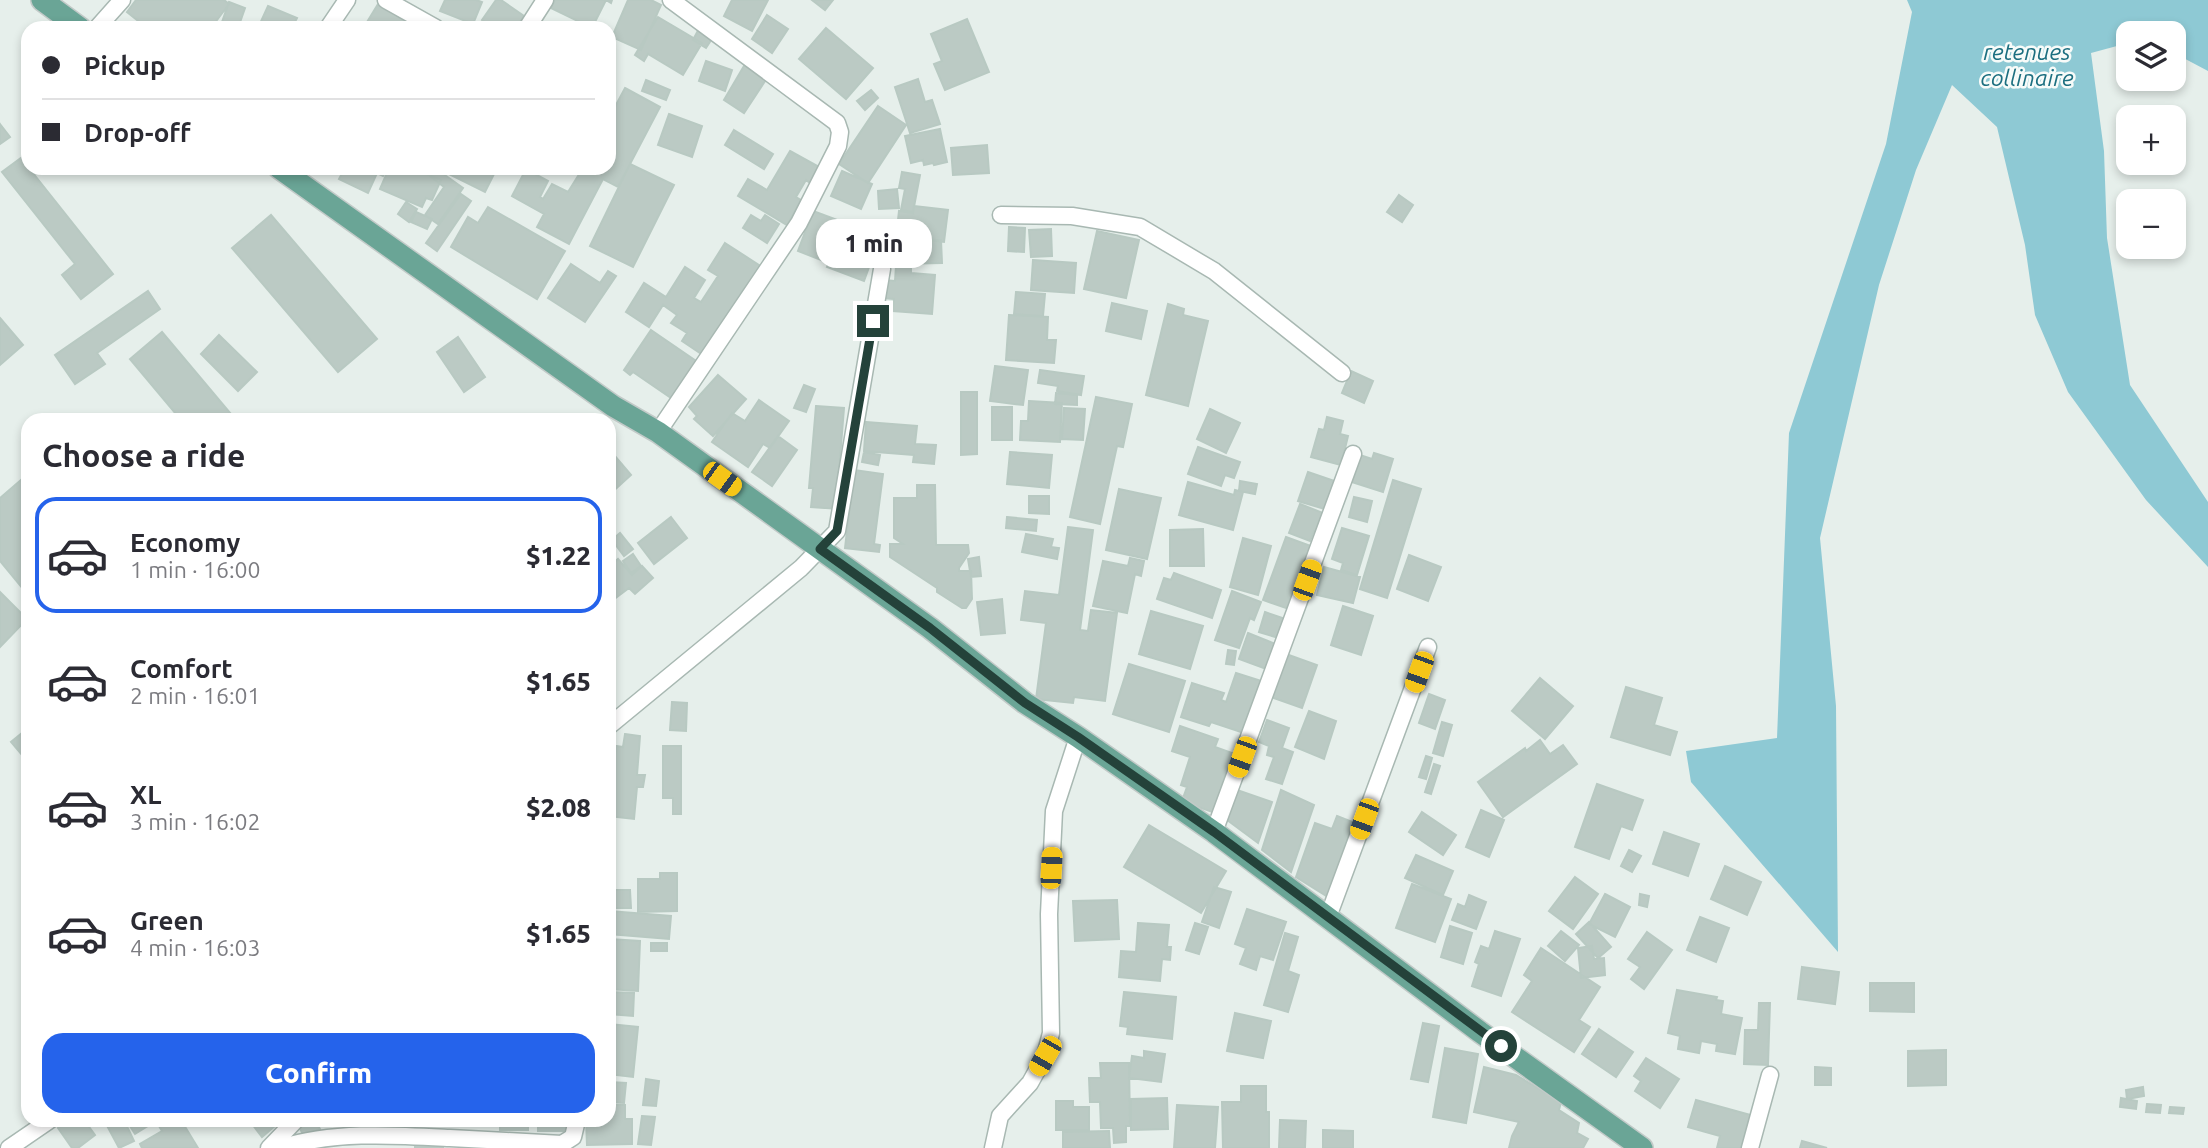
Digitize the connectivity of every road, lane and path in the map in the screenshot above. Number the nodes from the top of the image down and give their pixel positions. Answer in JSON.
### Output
{"nodes":[{"id":1,"x":42,"y":0,"type":"edge"},
{"id":2,"x":122,"y":0,"type":"edge"},
{"id":3,"x":347,"y":0,"type":"edge"},
{"id":4,"x":387,"y":0,"type":"edge"},
{"id":5,"x":545,"y":0,"type":"edge"},
{"id":6,"x":671,"y":0,"type":"edge"},
{"id":7,"x":70,"y":21,"type":"edge"},
{"id":8,"x":103,"y":21,"type":"edge"},
{"id":9,"x":333,"y":21,"type":"edge"},
{"id":10,"x":424,"y":21,"type":"edge"},
{"id":11,"x":532,"y":21,"type":"edge"},
{"id":12,"x":289,"y":175,"type":"edge"},
{"id":13,"x":1001,"y":215,"type":"dead end"},
{"id":14,"x":882,"y":269,"type":"dead end"},
{"id":15,"x":1342,"y":373,"type":"dead end"},
{"id":16,"x":658,"y":432,"type":"junction"},
{"id":17,"x":1353,"y":454,"type":"dead end"},
{"id":18,"x":820,"y":549,"type":"junction"},
{"id":19,"x":1428,"y":647,"type":"dead end"},
{"id":20,"x":616,"y":720,"type":"edge"},
{"id":21,"x":1078,"y":737,"type":"junction"},
{"id":22,"x":1214,"y":832,"type":"junction"},
{"id":23,"x":1328,"y":917,"type":"junction"},
{"id":24,"x":1770,"y":1075,"type":"dead end"},
{"id":25,"x":40,"y":1127,"type":"edge"},
{"id":26,"x":289,"y":1127,"type":"edge"},
{"id":27,"x":575,"y":1127,"type":"edge"},
{"id":28,"x":486,"y":1144,"type":"edge"},
{"id":29,"x":9,"y":1148,"type":"edge"},
{"id":30,"x":269,"y":1148,"type":"edge"},
{"id":31,"x":280,"y":1148,"type":"edge"},
{"id":32,"x":993,"y":1148,"type":"edge"},
{"id":33,"x":1642,"y":1148,"type":"edge"},
{"id":34,"x":1750,"y":1148,"type":"edge"}],
"edges":[{"from":1,"to":7,"type":"main road"},
{"from":2,"to":8,"type":"street"},
{"from":3,"to":9,"type":"street"},
{"from":4,"to":10,"type":"street"},
{"from":5,"to":11,"type":"street"},
{"from":6,"to":16,"type":"street"},
{"from":12,"to":16,"type":"main road"},
{"from":13,"to":15,"type":"street"},
{"from":14,"to":18,"type":"street"},
{"from":16,"to":18,"type":"main road"},
{"from":17,"to":22,"type":"street"},
{"from":18,"to":20,"type":"street"},
{"from":18,"to":21,"type":"main road"},
{"from":19,"to":23,"type":"street"},
{"from":21,"to":22,"type":"main road"},
{"from":21,"to":32,"type":"street"},
{"from":22,"to":23,"type":"main road"},
{"from":23,"to":33,"type":"main road"},
{"from":24,"to":34,"type":"street"},
{"from":25,"to":29,"type":"street"},
{"from":26,"to":30,"type":"street"},
{"from":27,"to":28,"type":"street"},
{"from":28,"to":31,"type":"street"}]}
